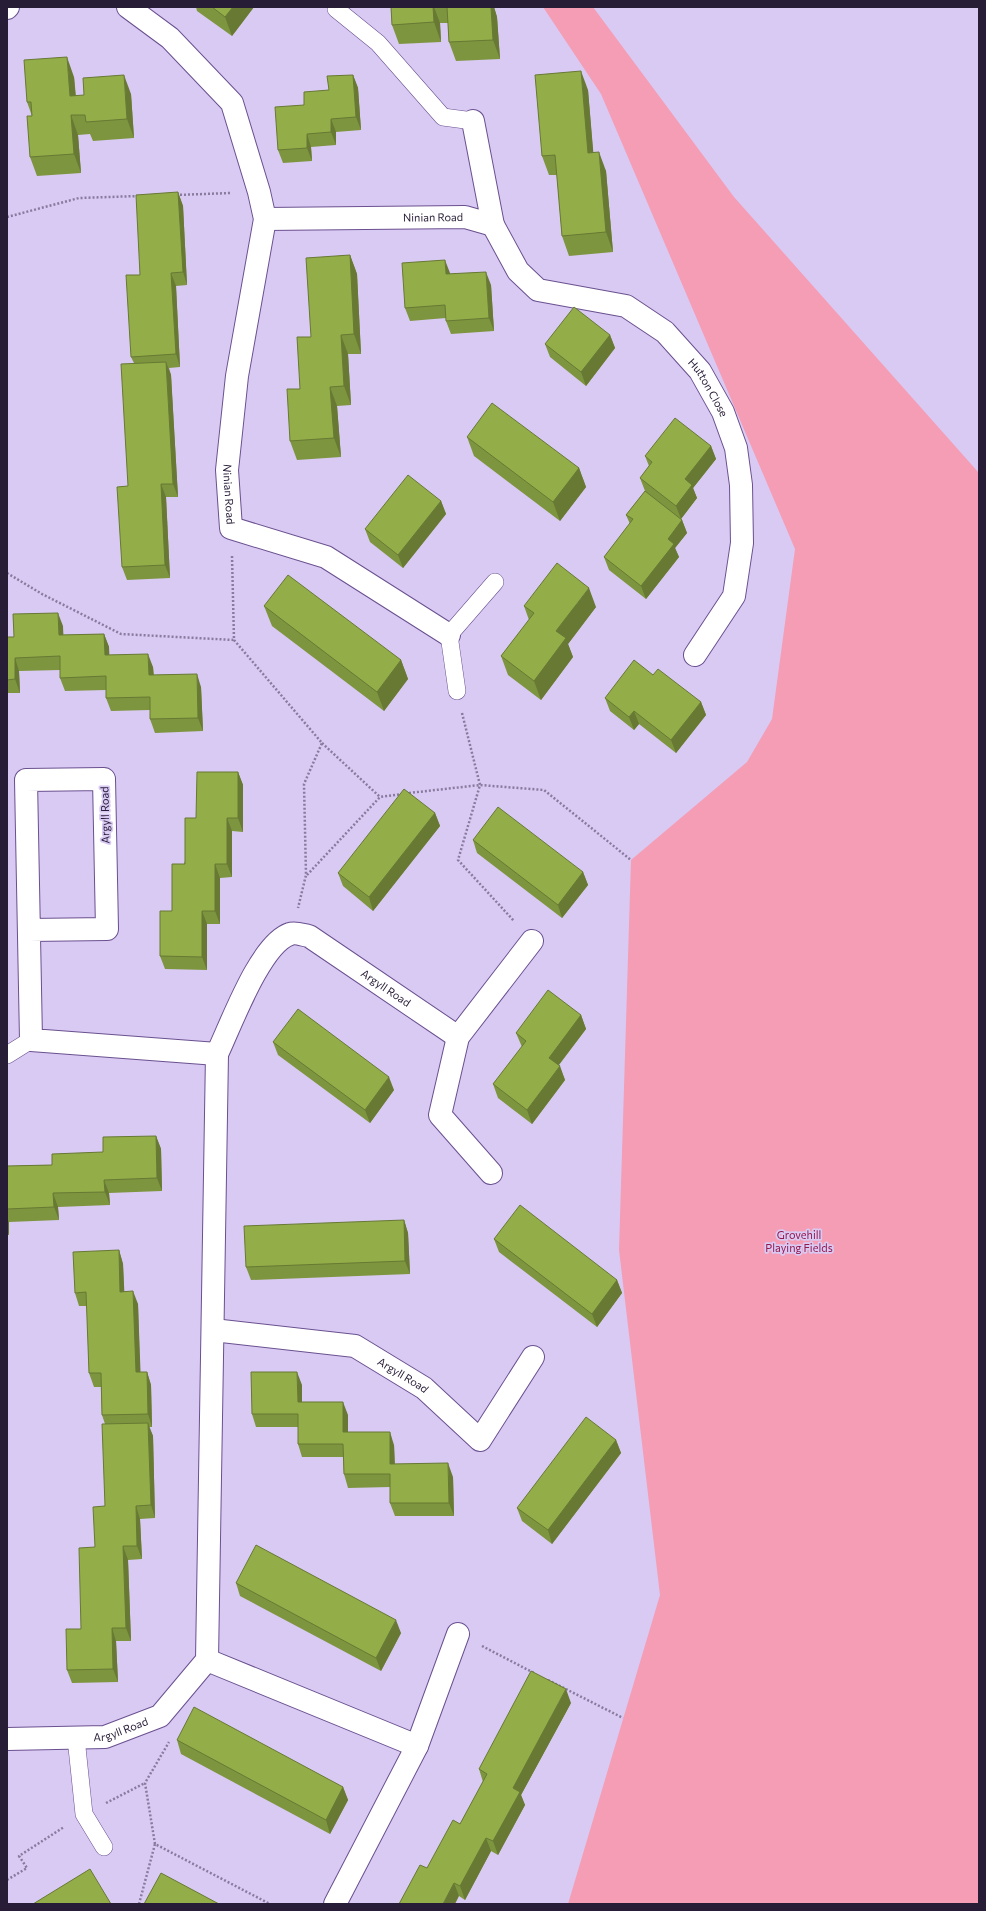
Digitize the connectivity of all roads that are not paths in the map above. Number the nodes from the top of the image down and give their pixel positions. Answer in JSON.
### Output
{"nodes":[{"id":1,"x":128,"y":7,"type":"edge"},
{"id":2,"x":336,"y":9,"type":"dead end"},
{"id":3,"x":472,"y":121,"type":"joint"},
{"id":4,"x":265,"y":218,"type":"junction"},
{"id":5,"x":493,"y":225,"type":"junction"},
{"id":6,"x":494,"y":582,"type":"dead end"},
{"id":7,"x":449,"y":635,"type":"junction"},
{"id":8,"x":694,"y":655,"type":"dead end"},
{"id":9,"x":457,"y":692,"type":"road end"},
{"id":10,"x":29,"y":930,"type":"junction"},
{"id":11,"x":532,"y":941,"type":"road end"},
{"id":12,"x":458,"y":1037,"type":"junction"},
{"id":13,"x":31,"y":1040,"type":"junction"},
{"id":14,"x":217,"y":1054,"type":"junction"},
{"id":15,"x":7,"y":1055,"type":"edge"},
{"id":16,"x":491,"y":1173,"type":"dead end"},
{"id":17,"x":213,"y":1330,"type":"junction"},
{"id":18,"x":533,"y":1357,"type":"dead end"},
{"id":19,"x":458,"y":1634,"type":"road end"},
{"id":20,"x":207,"y":1660,"type":"junction"},
{"id":21,"x":76,"y":1738,"type":"junction"},
{"id":22,"x":7,"y":1739,"type":"edge"},
{"id":23,"x":417,"y":1746,"type":"junction"},
{"id":24,"x":104,"y":1847,"type":"dead end"},
{"id":25,"x":335,"y":1904,"type":"edge"}],
"edges":[{"from":1,"to":4,"type":"street","name":"Ninian Road"},
{"from":2,"to":3,"type":"lane"},
{"from":3,"to":5,"type":"street"},
{"from":4,"to":5,"type":"street","name":"Ninian Road"},
{"from":4,"to":7,"type":"street","name":"Ninian Road"},
{"from":5,"to":8,"type":"street","name":"Hutton Close"},
{"from":6,"to":7,"type":"lane"},
{"from":7,"to":9,"type":"lane"},
{"from":10,"to":10,"type":"street","name":"Argyll Road"},
{"from":10,"to":13,"type":"street","name":"Argyll Road"},
{"from":11,"to":12,"type":"street"},
{"from":12,"to":14,"type":"street","name":"Argyll Road"},
{"from":12,"to":16,"type":"street"},
{"from":13,"to":14,"type":"street"},
{"from":13,"to":15,"type":"lane"},
{"from":14,"to":17,"type":"street"},
{"from":17,"to":18,"type":"street","name":"Argyll Road"},
{"from":17,"to":20,"type":"street"},
{"from":19,"to":23,"type":"street"},
{"from":20,"to":21,"type":"street","name":"Argyll Road"},
{"from":20,"to":23,"type":"street"},
{"from":21,"to":22,"type":"street","name":"Argyll Road"},
{"from":21,"to":24,"type":"lane"},
{"from":23,"to":25,"type":"street"}]}
